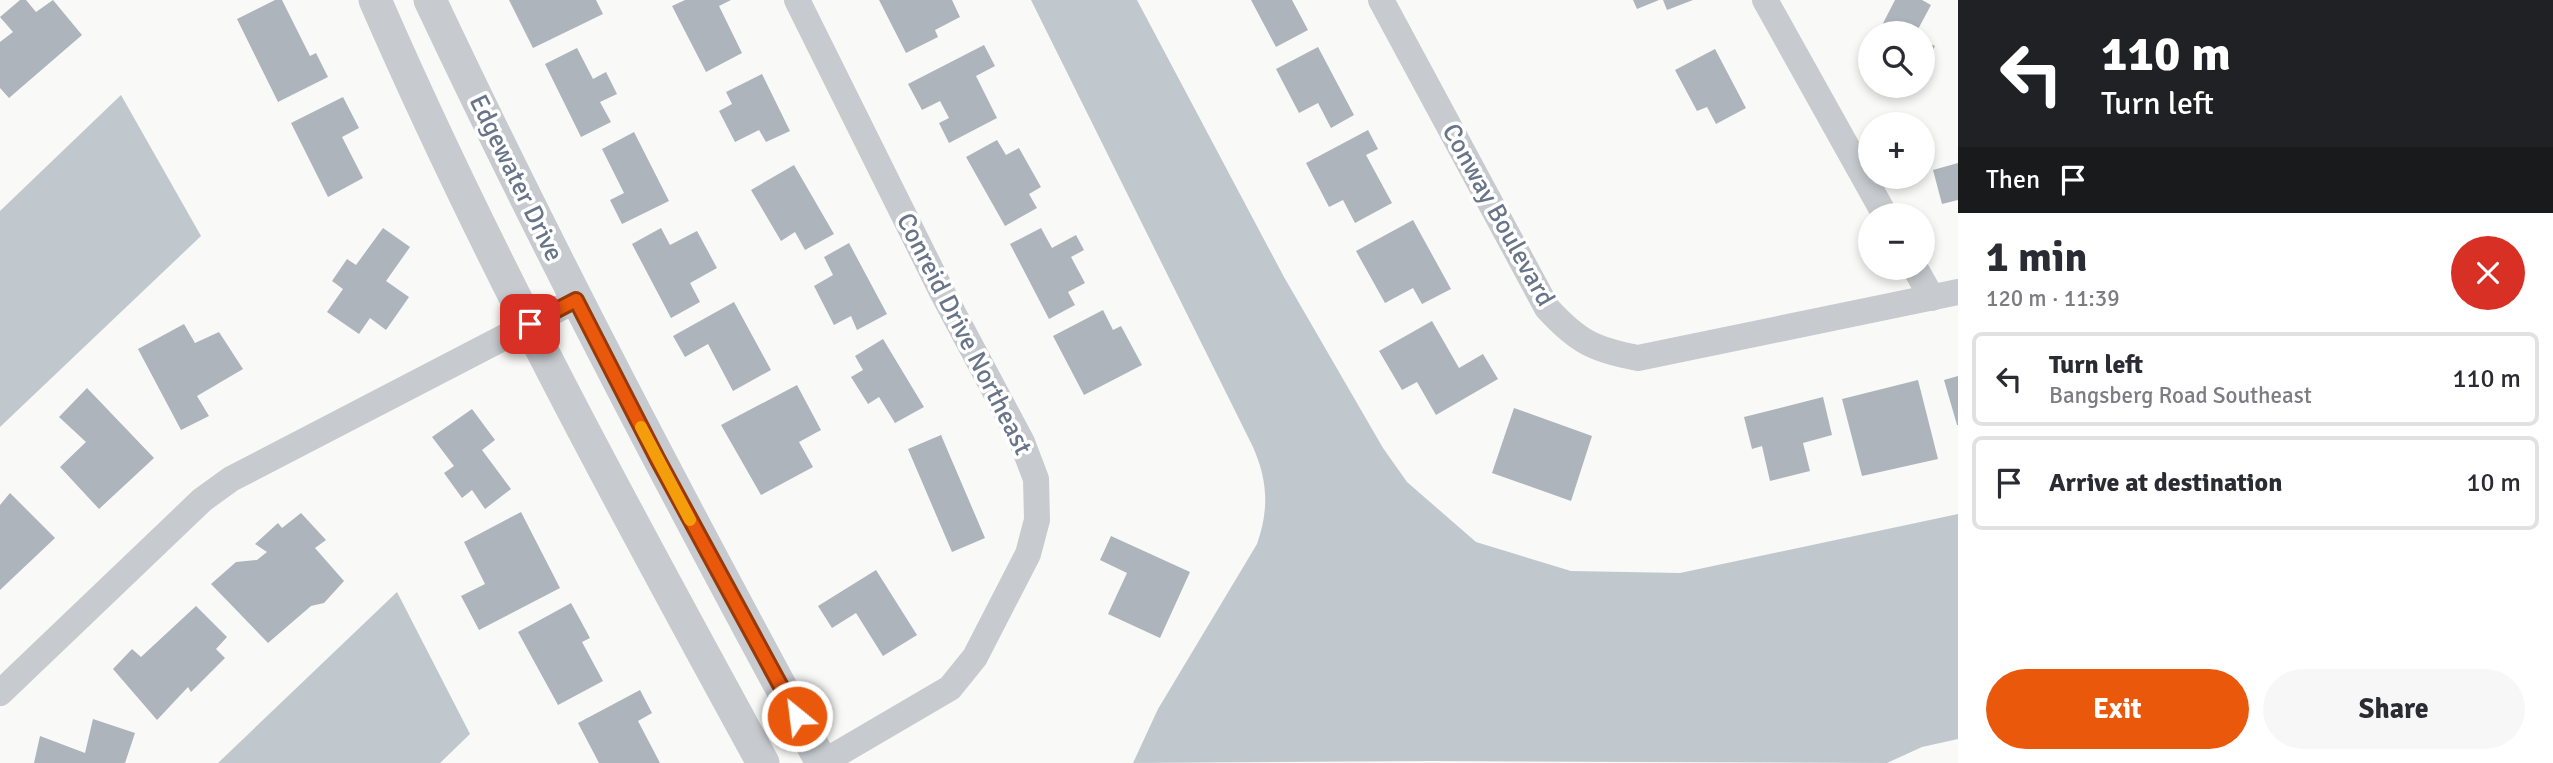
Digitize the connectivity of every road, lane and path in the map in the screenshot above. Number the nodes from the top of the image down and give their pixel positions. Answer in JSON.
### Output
{"nodes":[{"id":1,"x":375,"y":0,"type":"edge"},
{"id":2,"x":430,"y":0,"type":"edge"},
{"id":3,"x":797,"y":0,"type":"edge"},
{"id":4,"x":1381,"y":0,"type":"edge"},
{"id":5,"x":1765,"y":0,"type":"edge"},
{"id":6,"x":1878,"y":203,"type":"edge"},
{"id":7,"x":1922,"y":280,"type":"edge"},
{"id":8,"x":1958,"y":292,"type":"edge"},
{"id":9,"x":1932,"y":298,"type":"junction"},
{"id":10,"x":576,"y":300,"type":"junction"},
{"id":11,"x":530,"y":324,"type":"junction"},
{"id":12,"x":0,"y":693,"type":"edge"},
{"id":13,"x":763,"y":763,"type":"edge"},
{"id":14,"x":822,"y":763,"type":"edge"}],
"edges":[{"from":1,"to":11,"type":"street","name":"Edgewater Drive"},
{"from":2,"to":10,"type":"street","name":"Edgewater Drive"},
{"from":3,"to":14,"type":"street","name":"Conreid Drive Northeast"},
{"from":4,"to":9,"type":"street","name":"Conway Boulevard"},
{"from":5,"to":6,"type":"street"},
{"from":7,"to":9,"type":"street"},
{"from":8,"to":9,"type":"street","name":"Conway Boulevard"},
{"from":10,"to":11,"type":"street"},
{"from":10,"to":14,"type":"street","name":"Edgewater Drive"},
{"from":11,"to":12,"type":"street"},
{"from":11,"to":13,"type":"street","name":"Edgewater Drive"}]}
